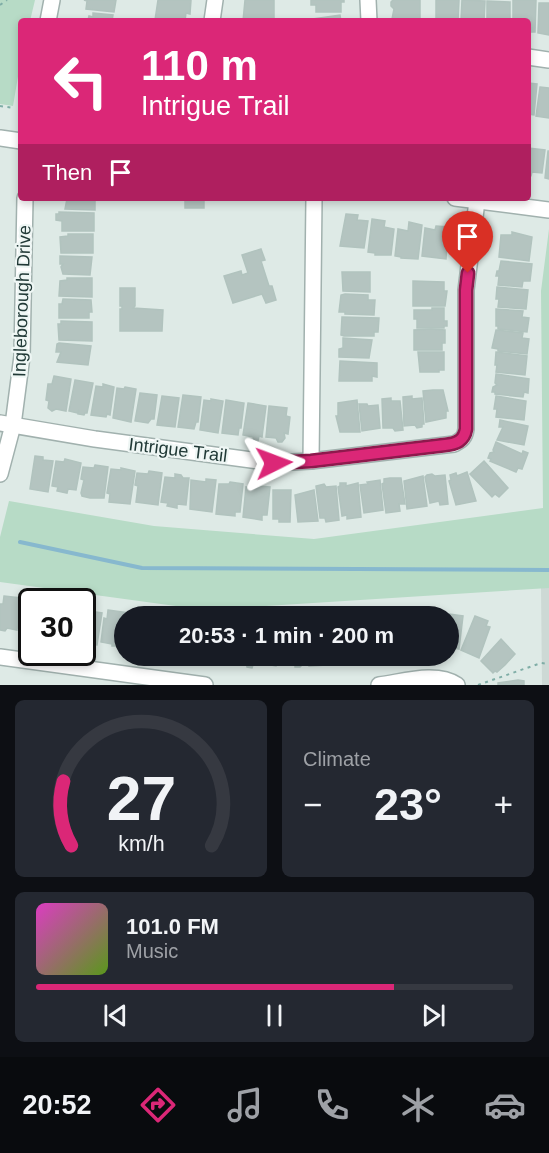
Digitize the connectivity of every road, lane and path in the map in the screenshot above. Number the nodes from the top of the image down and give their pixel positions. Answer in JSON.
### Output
{"nodes":[{"id":1,"x":7,"y":0,"type":"edge"},
{"id":2,"x":52,"y":0,"type":"edge"},
{"id":3,"x":215,"y":0,"type":"edge"},
{"id":4,"x":368,"y":0,"type":"edge"},
{"id":5,"x":0,"y":5,"type":"edge"},
{"id":6,"x":49,"y":18,"type":"edge"},
{"id":7,"x":212,"y":18,"type":"edge"},
{"id":8,"x":369,"y":18,"type":"edge"},
{"id":9,"x":531,"y":57,"type":"edge"},
{"id":10,"x":549,"y":60,"type":"edge"},
{"id":11,"x":0,"y":106,"type":"edge"},
{"id":12,"x":14,"y":108,"type":"dead end"},
{"id":13,"x":0,"y":138,"type":"edge"},
{"id":14,"x":18,"y":141,"type":"edge"},
{"id":15,"x":26,"y":201,"type":"edge"},
{"id":16,"x":314,"y":201,"type":"edge"},
{"id":17,"x":477,"y":201,"type":"joint"},
{"id":18,"x":549,"y":210,"type":"edge"},
{"id":19,"x":6,"y":424,"type":"edge"},
{"id":20,"x":311,"y":461,"type":"junction"},
{"id":21,"x":0,"y":474,"type":"edge"},
{"id":22,"x":0,"y":657,"type":"edge"},
{"id":23,"x":549,"y":664,"type":"edge"},
{"id":24,"x":122,"y":680,"type":"edge"},
{"id":25,"x":205,"y":685,"type":"edge"},
{"id":26,"x":379,"y":685,"type":"edge"},
{"id":27,"x":457,"y":685,"type":"edge"},
{"id":28,"x":478,"y":685,"type":"edge"}],
"edges":[{"from":1,"to":5,"type":"path"},
{"from":2,"to":6,"type":"street"},
{"from":3,"to":7,"type":"street"},
{"from":4,"to":8,"type":"street"},
{"from":9,"to":10,"type":"street"},
{"from":11,"to":12,"type":"path"},
{"from":13,"to":14,"type":"street"},
{"from":15,"to":19,"type":"street","name":"Ingleborough Drive"},
{"from":16,"to":20,"type":"street"},
{"from":17,"to":18,"type":"street"},
{"from":17,"to":20,"type":"street","name":"Intrigue Trail"},
{"from":19,"to":20,"type":"street","name":"Intrigue Trail"},
{"from":19,"to":21,"type":"street","name":"Ingleborough Drive"},
{"from":22,"to":24,"type":"street"},
{"from":23,"to":28,"type":"path"},
{"from":24,"to":25,"type":"street"},
{"from":26,"to":27,"type":"street"}]}
